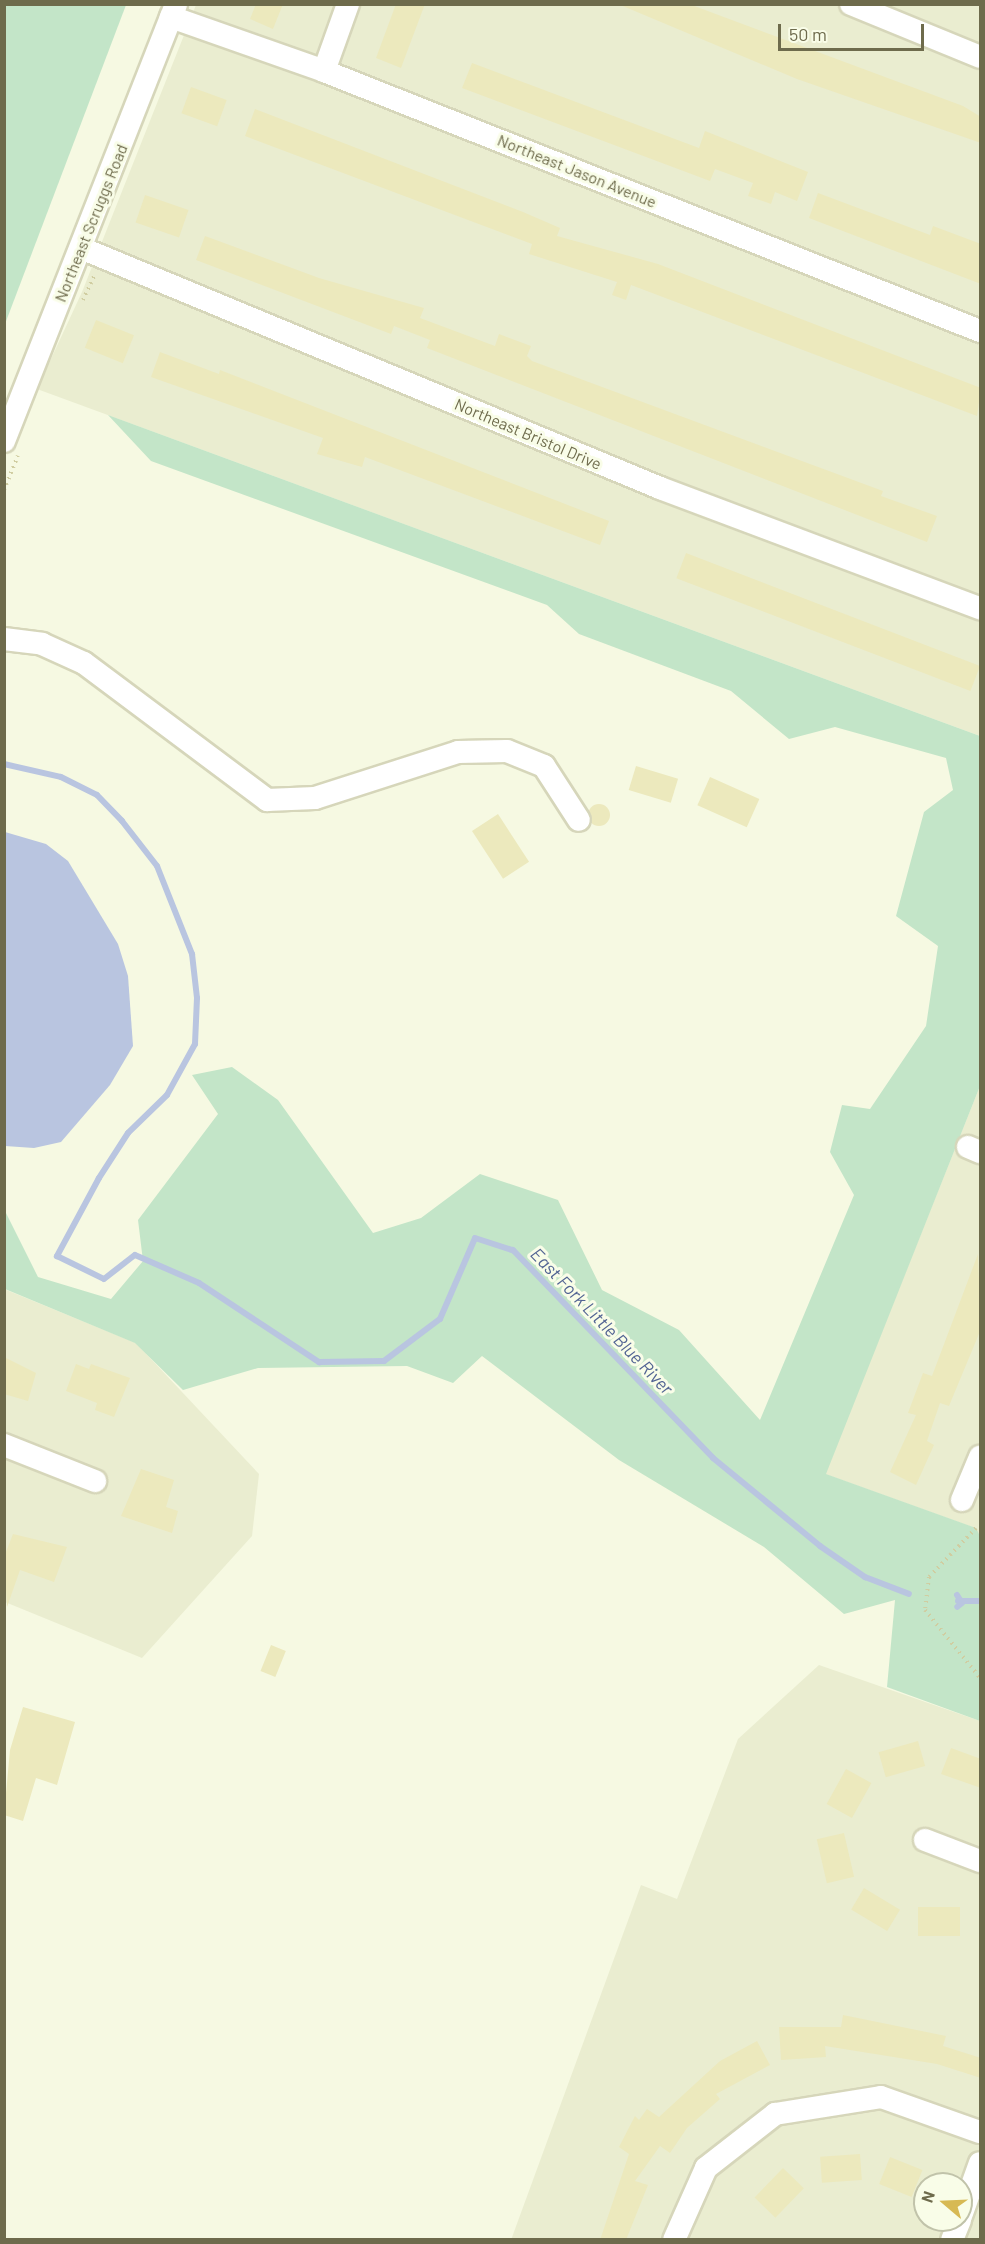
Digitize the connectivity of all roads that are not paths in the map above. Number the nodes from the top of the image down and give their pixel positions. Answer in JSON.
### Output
{"nodes":[{"id":1,"x":348,"y":4,"type":"edge"},
{"id":2,"x":851,"y":4,"type":"edge"},
{"id":3,"x":174,"y":11,"type":"edge"},
{"id":4,"x":980,"y":55,"type":"edge"},
{"id":5,"x":324,"y":71,"type":"junction"},
{"id":6,"x":81,"y":248,"type":"junction"},
{"id":7,"x":981,"y":331,"type":"edge"},
{"id":8,"x":4,"y":441,"type":"edge"},
{"id":9,"x":981,"y":608,"type":"edge"},
{"id":10,"x":4,"y":639,"type":"edge"},
{"id":11,"x":579,"y":820,"type":"dead end"},
{"id":12,"x":4,"y":1445,"type":"edge"},
{"id":13,"x":981,"y":1457,"type":"edge"},
{"id":14,"x":95,"y":1480,"type":"dead end"},
{"id":15,"x":962,"y":1500,"type":"dead end"},
{"id":16,"x":925,"y":1840,"type":"dead end"},
{"id":17,"x":981,"y":1862,"type":"edge"},
{"id":18,"x":981,"y":2132,"type":"edge"},
{"id":19,"x":981,"y":2163,"type":"edge"},
{"id":20,"x":973,"y":2184,"type":"edge"},
{"id":21,"x":674,"y":2240,"type":"edge"}],
"edges":[{"from":1,"to":5,"type":"street"},
{"from":2,"to":4,"type":"street"},
{"from":3,"to":5,"type":"street","name":"Northeast Jason Avenue"},
{"from":3,"to":6,"type":"street","name":"Northeast Scruggs Road"},
{"from":5,"to":7,"type":"street","name":"Northeast Jason Avenue"},
{"from":6,"to":8,"type":"street","name":"Northeast Scruggs Road"},
{"from":6,"to":9,"type":"street","name":"Northeast Bristol Drive"},
{"from":10,"to":11,"type":"street"},
{"from":12,"to":14,"type":"street"},
{"from":13,"to":15,"type":"street"},
{"from":16,"to":17,"type":"street"},
{"from":18,"to":21,"type":"street"},
{"from":19,"to":20,"type":"street"}]}
